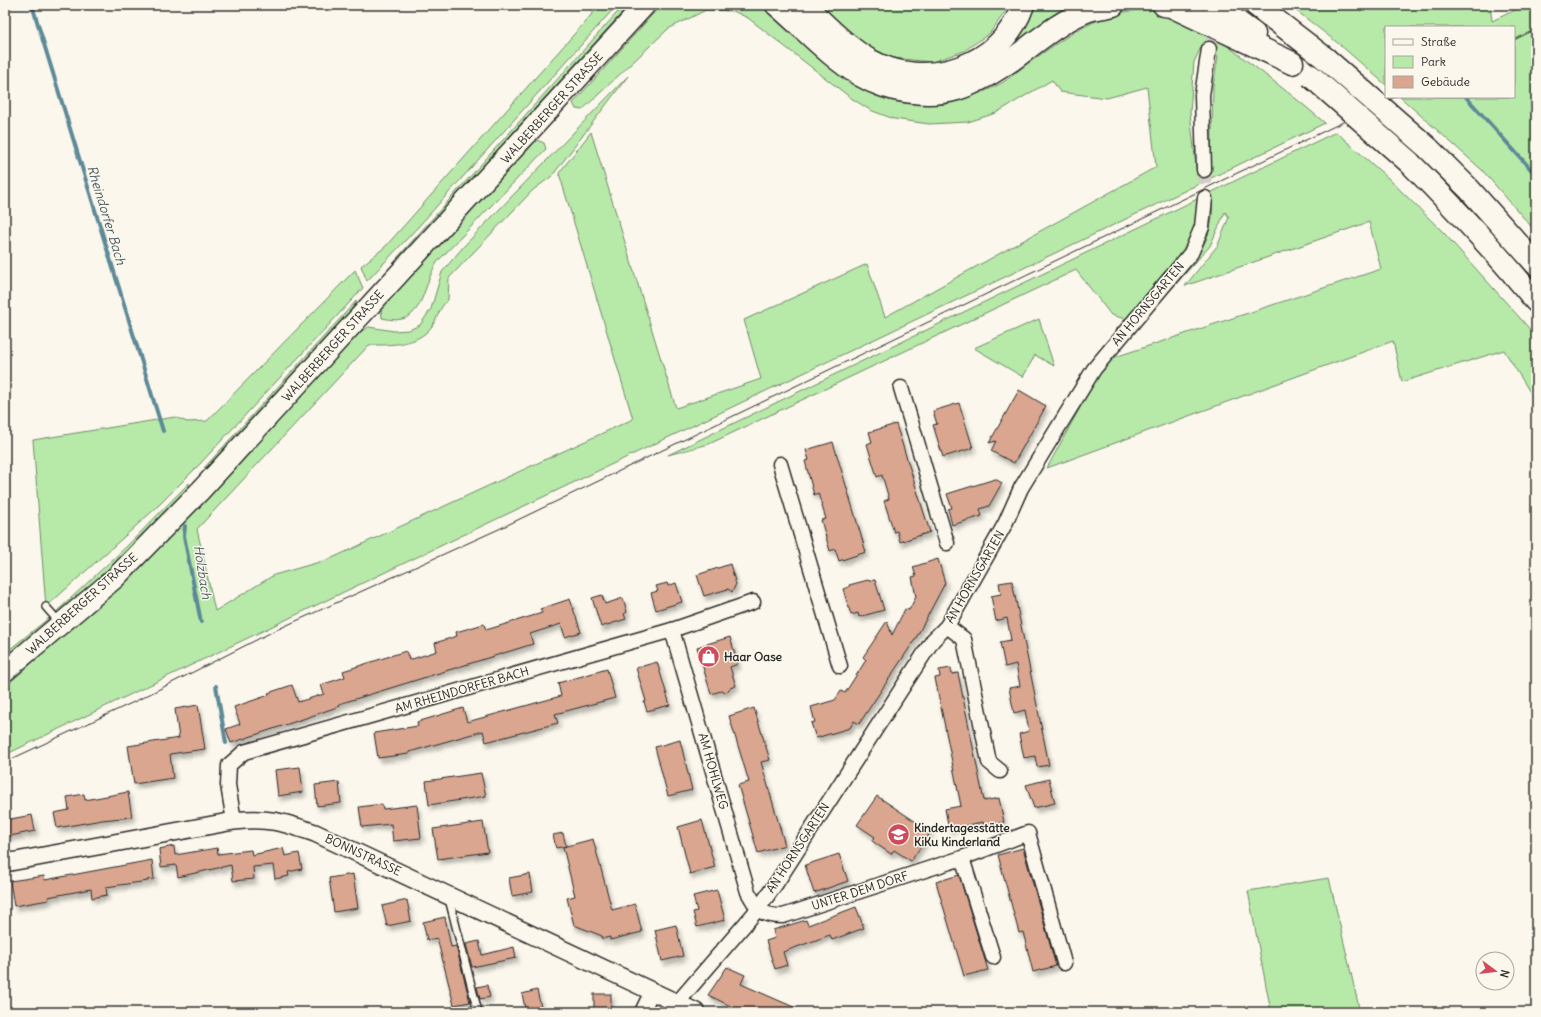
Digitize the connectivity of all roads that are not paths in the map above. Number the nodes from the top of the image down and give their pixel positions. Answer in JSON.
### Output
{"nodes":[{"id":1,"x":645,"y":5,"type":"edge"},
{"id":2,"x":777,"y":5,"type":"edge"},
{"id":3,"x":804,"y":5,"type":"edge"},
{"id":4,"x":1023,"y":5,"type":"edge"},
{"id":5,"x":1113,"y":5,"type":"edge"},
{"id":6,"x":1164,"y":5,"type":"edge"},
{"id":7,"x":1214,"y":5,"type":"edge"},
{"id":8,"x":1256,"y":5,"type":"edge"},
{"id":9,"x":1209,"y":49,"type":"tunnel mouth"},
{"id":10,"x":1292,"y":63,"type":"junction"},
{"id":11,"x":1204,"y":170,"type":"tunnel mouth"},
{"id":12,"x":1205,"y":198,"type":"tunnel mouth"},
{"id":13,"x":1536,"y":264,"type":"edge"},
{"id":14,"x":1536,"y":301,"type":"edge"},
{"id":15,"x":902,"y":388,"type":"dead end"},
{"id":16,"x":780,"y":464,"type":"dead end"},
{"id":17,"x":947,"y":543,"type":"dead end"},
{"id":18,"x":753,"y":602,"type":"dead end"},
{"id":19,"x":46,"y":607,"type":"dead end"},
{"id":20,"x":62,"y":624,"type":"junction"},
{"id":21,"x":947,"y":626,"type":"junction"},
{"id":22,"x":672,"y":630,"type":"junction"},
{"id":23,"x":840,"y":666,"type":"dead end"},
{"id":24,"x":5,"y":671,"type":"edge"},
{"id":25,"x":1000,"y":771,"type":"dead end"},
{"id":26,"x":234,"y":821,"type":"junction"},
{"id":27,"x":962,"y":858,"type":"junction"},
{"id":28,"x":5,"y":862,"type":"edge"},
{"id":29,"x":448,"y":895,"type":"junction"},
{"id":30,"x":758,"y":910,"type":"junction"},
{"id":31,"x":993,"y":957,"type":"dead end"},
{"id":32,"x":1064,"y":963,"type":"dead end"},
{"id":33,"x":652,"y":990,"type":"junction"},
{"id":34,"x":678,"y":1002,"type":"junction"},
{"id":35,"x":478,"y":1012,"type":"edge"},
{"id":36,"x":642,"y":1012,"type":"edge"},
{"id":37,"x":696,"y":1012,"type":"edge"}],
"edges":[{"from":1,"to":20,"type":"main road","name":"WALBERBERGER STRASSE"},
{"from":2,"to":5,"type":"highway"},
{"from":3,"to":4,"type":"highway"},
{"from":6,"to":10,"type":"highway"},
{"from":7,"to":10,"type":"highway"},
{"from":8,"to":13,"type":"highway","bridge":true},
{"from":9,"to":11,"type":"street"},
{"from":10,"to":14,"type":"highway","bridge":true},
{"from":12,"to":21,"type":"street","name":"AN HORNSGARTEN"},
{"from":15,"to":17,"type":"street"},
{"from":16,"to":23,"type":"street"},
{"from":18,"to":22,"type":"street","name":"AM RHEINDORFER BACH"},
{"from":19,"to":20,"type":"lane"},
{"from":20,"to":24,"type":"main road","name":"WALBERBERGER STRASSE"},
{"from":21,"to":25,"type":"street"},
{"from":21,"to":30,"type":"street","name":"AN HORNSGARTEN"},
{"from":22,"to":26,"type":"street","name":"AM RHEINDORFER BACH"},
{"from":22,"to":30,"type":"street","name":"AM HOHLWEG"},
{"from":26,"to":28,"type":"street","name":"BONNSTRASSE"},
{"from":26,"to":29,"type":"street","name":"BONNSTRASSE"},
{"from":27,"to":30,"type":"street","name":"UNTER DEM DORF"},
{"from":27,"to":31,"type":"street"},
{"from":27,"to":32,"type":"street","name":"UNTER DEM DORF"},
{"from":29,"to":33,"type":"street","name":"BONNSTRASSE"},
{"from":29,"to":35,"type":"lane"},
{"from":30,"to":34,"type":"street","name":"AN HORNSGARTEN"},
{"from":33,"to":34,"type":"street","name":"BONNSTRASSE"},
{"from":33,"to":36,"type":"street"},
{"from":34,"to":37,"type":"street","name":"BONNSTRASSE"}]}
